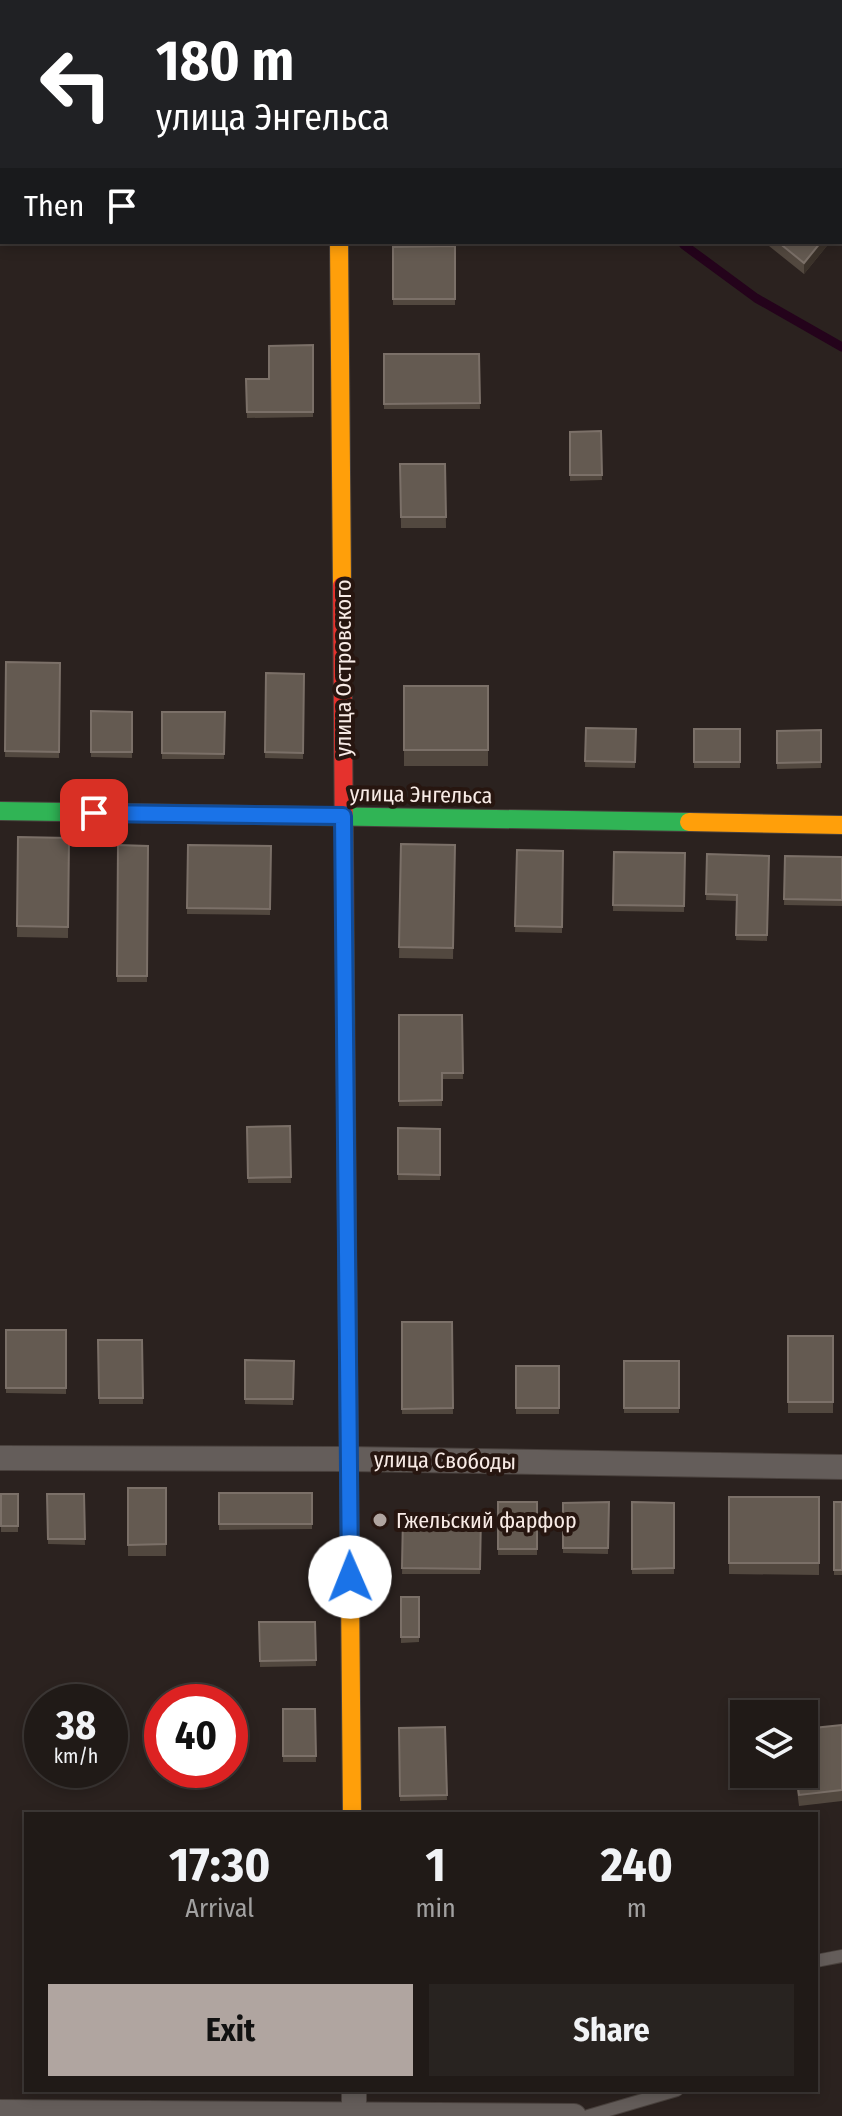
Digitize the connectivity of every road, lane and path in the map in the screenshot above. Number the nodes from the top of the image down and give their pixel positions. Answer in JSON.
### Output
{"nodes":[{"id":1,"x":339,"y":244,"type":"edge"},
{"id":2,"x":0,"y":811,"type":"edge"},
{"id":3,"x":343,"y":816,"type":"junction"},
{"id":4,"x":842,"y":825,"type":"edge"},
{"id":5,"x":0,"y":1458,"type":"edge"},
{"id":6,"x":349,"y":1459,"type":"junction"},
{"id":7,"x":842,"y":1467,"type":"edge"},
{"id":8,"x":352,"y":1812,"type":"edge"},
{"id":9,"x":842,"y":1956,"type":"edge"},
{"id":10,"x":818,"y":1961,"type":"edge"},
{"id":11,"x":354,"y":2092,"type":"edge"},
{"id":12,"x":670,"y":2092,"type":"edge"},
{"id":13,"x":0,"y":2112,"type":"edge"},
{"id":14,"x":354,"y":2116,"type":"edge"},
{"id":15,"x":574,"y":2116,"type":"edge"},
{"id":16,"x":588,"y":2116,"type":"edge"}],
"edges":[{"from":1,"to":3,"type":"street","name":"улица Островского"},
{"from":2,"to":3,"type":"street","name":"улица Энгельса"},
{"from":3,"to":4,"type":"street","name":"улица Энгельса"},
{"from":3,"to":6,"type":"street","name":"улица Островского"},
{"from":5,"to":6,"type":"street","name":"улица Свободы"},
{"from":6,"to":7,"type":"street","name":"улица Свободы"},
{"from":6,"to":8,"type":"street","name":"улица Островского"},
{"from":9,"to":10,"type":"lane"},
{"from":11,"to":14,"type":"street"},
{"from":12,"to":16,"type":"lane"},
{"from":13,"to":14,"type":"street"},
{"from":14,"to":15,"type":"street"}]}
